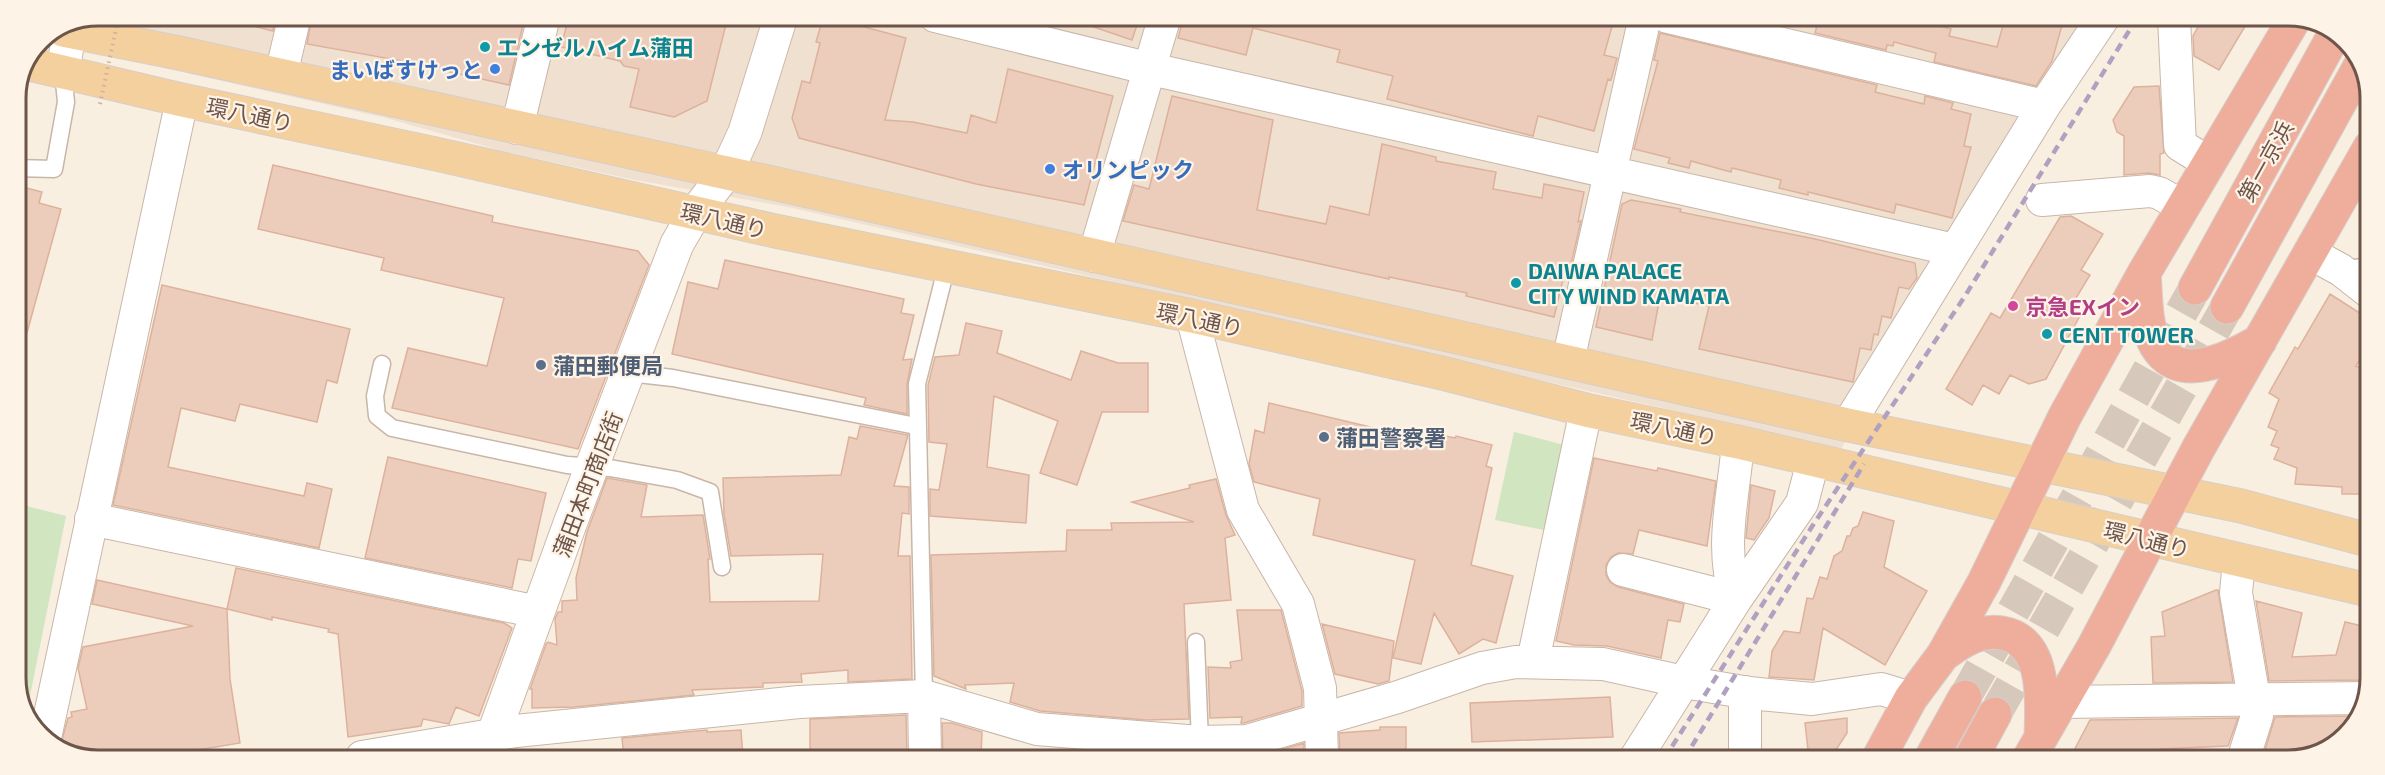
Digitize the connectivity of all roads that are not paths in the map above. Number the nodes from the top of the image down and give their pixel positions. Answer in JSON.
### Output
{"nodes":[{"id":1,"x":292,"y":26,"type":"edge"},
{"id":2,"x":542,"y":26,"type":"edge"},
{"id":3,"x":778,"y":26,"type":"edge"},
{"id":4,"x":998,"y":26,"type":"edge"},
{"id":5,"x":1162,"y":26,"type":"edge"},
{"id":6,"x":1643,"y":26,"type":"edge"},
{"id":7,"x":2098,"y":26,"type":"edge"},
{"id":8,"x":2174,"y":26,"type":"edge"},
{"id":9,"x":2290,"y":26,"type":"edge"},
{"id":10,"x":1750,"y":27,"type":"edge"},
{"id":11,"x":75,"y":30,"type":"edge"},
{"id":12,"x":67,"y":33,"type":"edge"},
{"id":13,"x":2331,"y":40,"type":"edge"},
{"id":14,"x":34,"y":65,"type":"edge"},
{"id":15,"x":1151,"y":69,"type":"junction"},
{"id":16,"x":63,"y":72,"type":"junction"},
{"id":17,"x":281,"y":75,"type":"junction"},
{"id":18,"x":2355,"y":75,"type":"edge"},
{"id":19,"x":182,"y":100,"type":"junction"},
{"id":20,"x":2044,"y":106,"type":"junction"},
{"id":21,"x":517,"y":128,"type":"junction"},
{"id":22,"x":2209,"y":163,"type":"junction"},
{"id":23,"x":2359,"y":166,"type":"edge"},
{"id":24,"x":26,"y":168,"type":"edge"},
{"id":25,"x":1610,"y":172,"type":"junction"},
{"id":26,"x":726,"y":173,"type":"junction"},
{"id":27,"x":2042,"y":200,"type":"dead end"},
{"id":28,"x":2182,"y":206,"type":"junction"},
{"id":29,"x":695,"y":213,"type":"junction"},
{"id":30,"x":1955,"y":250,"type":"junction"},
{"id":31,"x":2310,"y":253,"type":"junction"},
{"id":32,"x":1094,"y":256,"type":"junction"},
{"id":33,"x":947,"y":265,"type":"junction"},
{"id":34,"x":2355,"y":268,"type":"edge"},
{"id":35,"x":2144,"y":273,"type":"junction"},
{"id":36,"x":2195,"y":288,"type":"tunnel mouth"},
{"id":37,"x":2227,"y":307,"type":"tunnel mouth"},
{"id":38,"x":1192,"y":316,"type":"junction"},
{"id":39,"x":2260,"y":341,"type":"junction"},
{"id":40,"x":1568,"y":361,"type":"junction"},
{"id":41,"x":382,"y":364,"type":"dead end"},
{"id":42,"x":629,"y":373,"type":"junction"},
{"id":43,"x":1586,"y":410,"type":"junction"},
{"id":44,"x":1848,"y":425,"type":"junction"},
{"id":45,"x":916,"y":426,"type":"junction"},
{"id":46,"x":1737,"y":442,"type":"junction"},
{"id":47,"x":1813,"y":461,"type":"junction"},
{"id":48,"x":2041,"y":466,"type":"junction"},
{"id":49,"x":592,"y":468,"type":"junction"},
{"id":50,"x":2175,"y":492,"type":"junction"},
{"id":51,"x":2021,"y":509,"type":"junction"},
{"id":52,"x":91,"y":519,"type":"junction"},
{"id":53,"x":2360,"y":538,"type":"edge"},
{"id":54,"x":2150,"y":539,"type":"junction"},
{"id":55,"x":2239,"y":560,"type":"junction"},
{"id":56,"x":722,"y":567,"type":"dead end"},
{"id":57,"x":1623,"y":570,"type":"dead end"},
{"id":58,"x":2360,"y":588,"type":"edge"},
{"id":59,"x":1736,"y":599,"type":"junction"},
{"id":60,"x":538,"y":612,"type":"junction"},
{"id":61,"x":1196,"y":642,"type":"dead end"},
{"id":62,"x":1943,"y":655,"type":"junction"},
{"id":63,"x":1533,"y":661,"type":"junction"},
{"id":64,"x":1684,"y":682,"type":"junction"},
{"id":65,"x":1745,"y":692,"type":"junction"},
{"id":66,"x":924,"y":696,"type":"junction"},
{"id":67,"x":1965,"y":697,"type":"tunnel mouth"},
{"id":68,"x":1911,"y":698,"type":"junction"},
{"id":69,"x":2356,"y":698,"type":"edge"},
{"id":70,"x":2255,"y":700,"type":"junction"},
{"id":71,"x":2061,"y":702,"type":"junction"},
{"id":72,"x":1995,"y":714,"type":"tunnel mouth"},
{"id":73,"x":1321,"y":718,"type":"junction"},
{"id":74,"x":47,"y":729,"type":"edge"},
{"id":75,"x":1200,"y":742,"type":"junction"},
{"id":76,"x":489,"y":746,"type":"edge"},
{"id":77,"x":2035,"y":749,"type":"edge"},
{"id":78,"x":447,"y":750,"type":"edge"},
{"id":79,"x":925,"y":750,"type":"edge"},
{"id":80,"x":1322,"y":750,"type":"edge"},
{"id":81,"x":1641,"y":750,"type":"edge"},
{"id":82,"x":1745,"y":750,"type":"edge"},
{"id":83,"x":1883,"y":750,"type":"edge"},
{"id":84,"x":1935,"y":750,"type":"edge"},
{"id":85,"x":1975,"y":750,"type":"edge"},
{"id":86,"x":2246,"y":750,"type":"edge"}],
"edges":[{"from":1,"to":17,"type":"street"},
{"from":2,"to":21,"type":"street"},
{"from":3,"to":26,"type":"street","name":"蒲田本町商店街"},
{"from":4,"to":15,"type":"street"},
{"from":5,"to":15,"type":"street"},
{"from":6,"to":25,"type":"street"},
{"from":7,"to":20,"type":"street"},
{"from":8,"to":22,"type":"street"},
{"from":9,"to":22,"type":"highway"},
{"from":10,"to":20,"type":"street"},
{"from":11,"to":17,"type":"main road","name":"環八通り"},
{"from":12,"to":16,"type":"street"},
{"from":13,"to":36,"type":"highway","name":"第一京浜"},
{"from":14,"to":16,"type":"main road","name":"環八通り"},
{"from":15,"to":25,"type":"street"},
{"from":15,"to":32,"type":"street"},
{"from":16,"to":19,"type":"main road","name":"環八通り"},
{"from":16,"to":24,"type":"lane"},
{"from":17,"to":21,"type":"main road","name":"環八通り"},
{"from":18,"to":37,"type":"highway","name":"第一京浜"},
{"from":19,"to":29,"type":"main road","name":"環八通り"},
{"from":19,"to":52,"type":"street"},
{"from":20,"to":30,"type":"street"},
{"from":21,"to":26,"type":"main road","name":"環八通り"},
{"from":22,"to":28,"type":"highway"},
{"from":23,"to":31,"type":"highway"},
{"from":25,"to":30,"type":"street"},
{"from":25,"to":40,"type":"street"},
{"from":26,"to":29,"type":"street","name":"蒲田本町商店街"},
{"from":26,"to":32,"type":"main road","name":"環八通り"},
{"from":27,"to":28,"type":"street"},
{"from":28,"to":35,"type":"highway"},
{"from":29,"to":33,"type":"main road","name":"環八通り"},
{"from":29,"to":42,"type":"street","name":"蒲田本町商店街"},
{"from":30,"to":44,"type":"street"},
{"from":31,"to":34,"type":"street"},
{"from":31,"to":39,"type":"highway"},
{"from":32,"to":40,"type":"main road","name":"環八通り"},
{"from":33,"to":38,"type":"main road","name":"環八通り"},
{"from":33,"to":45,"type":"lane"},
{"from":35,"to":39,"type":"highway"},
{"from":35,"to":48,"type":"highway"},
{"from":38,"to":43,"type":"main road","name":"環八通り"},
{"from":38,"to":73,"type":"street"},
{"from":39,"to":50,"type":"highway"},
{"from":40,"to":44,"type":"main road","name":"環八通り"},
{"from":41,"to":49,"type":"lane"},
{"from":42,"to":45,"type":"lane"},
{"from":42,"to":49,"type":"street","name":"蒲田本町商店街"},
{"from":43,"to":46,"type":"main road","name":"環八通り"},
{"from":43,"to":63,"type":"street"},
{"from":44,"to":48,"type":"main road","name":"環八通り"},
{"from":45,"to":66,"type":"lane"},
{"from":46,"to":47,"type":"main road","name":"環八通り"},
{"from":46,"to":59,"type":"street"},
{"from":47,"to":51,"type":"main road","name":"環八通り"},
{"from":47,"to":59,"type":"street"},
{"from":48,"to":50,"type":"main road","name":"環八通り"},
{"from":48,"to":51,"type":"highway"},
{"from":49,"to":56,"type":"lane"},
{"from":49,"to":60,"type":"street","name":"蒲田本町商店街"},
{"from":50,"to":53,"type":"main road","name":"環八通り"},
{"from":50,"to":54,"type":"highway"},
{"from":51,"to":54,"type":"main road","name":"環八通り"},
{"from":51,"to":62,"type":"highway"},
{"from":52,"to":60,"type":"street"},
{"from":52,"to":74,"type":"street"},
{"from":54,"to":55,"type":"main road","name":"環八通り"},
{"from":54,"to":71,"type":"highway"},
{"from":55,"to":58,"type":"main road","name":"環八通り"},
{"from":55,"to":70,"type":"street"},
{"from":57,"to":59,"type":"street"},
{"from":59,"to":64,"type":"street"},
{"from":60,"to":76,"type":"street","name":"蒲田本町商店街"},
{"from":61,"to":75,"type":"lane"},
{"from":62,"to":68,"type":"highway"},
{"from":62,"to":77,"type":"highway"},
{"from":63,"to":64,"type":"street"},
{"from":63,"to":73,"type":"street"},
{"from":64,"to":65,"type":"street"},
{"from":64,"to":81,"type":"street"},
{"from":65,"to":68,"type":"street"},
{"from":65,"to":82,"type":"street"},
{"from":66,"to":75,"type":"street"},
{"from":66,"to":76,"type":"street"},
{"from":66,"to":79,"type":"street"},
{"from":67,"to":84,"type":"highway"},
{"from":68,"to":83,"type":"highway"},
{"from":69,"to":70,"type":"street"},
{"from":70,"to":71,"type":"street"},
{"from":70,"to":86,"type":"street"},
{"from":71,"to":77,"type":"highway"},
{"from":72,"to":85,"type":"highway"},
{"from":73,"to":75,"type":"street"},
{"from":73,"to":80,"type":"street"},
{"from":76,"to":78,"type":"street"}]}
